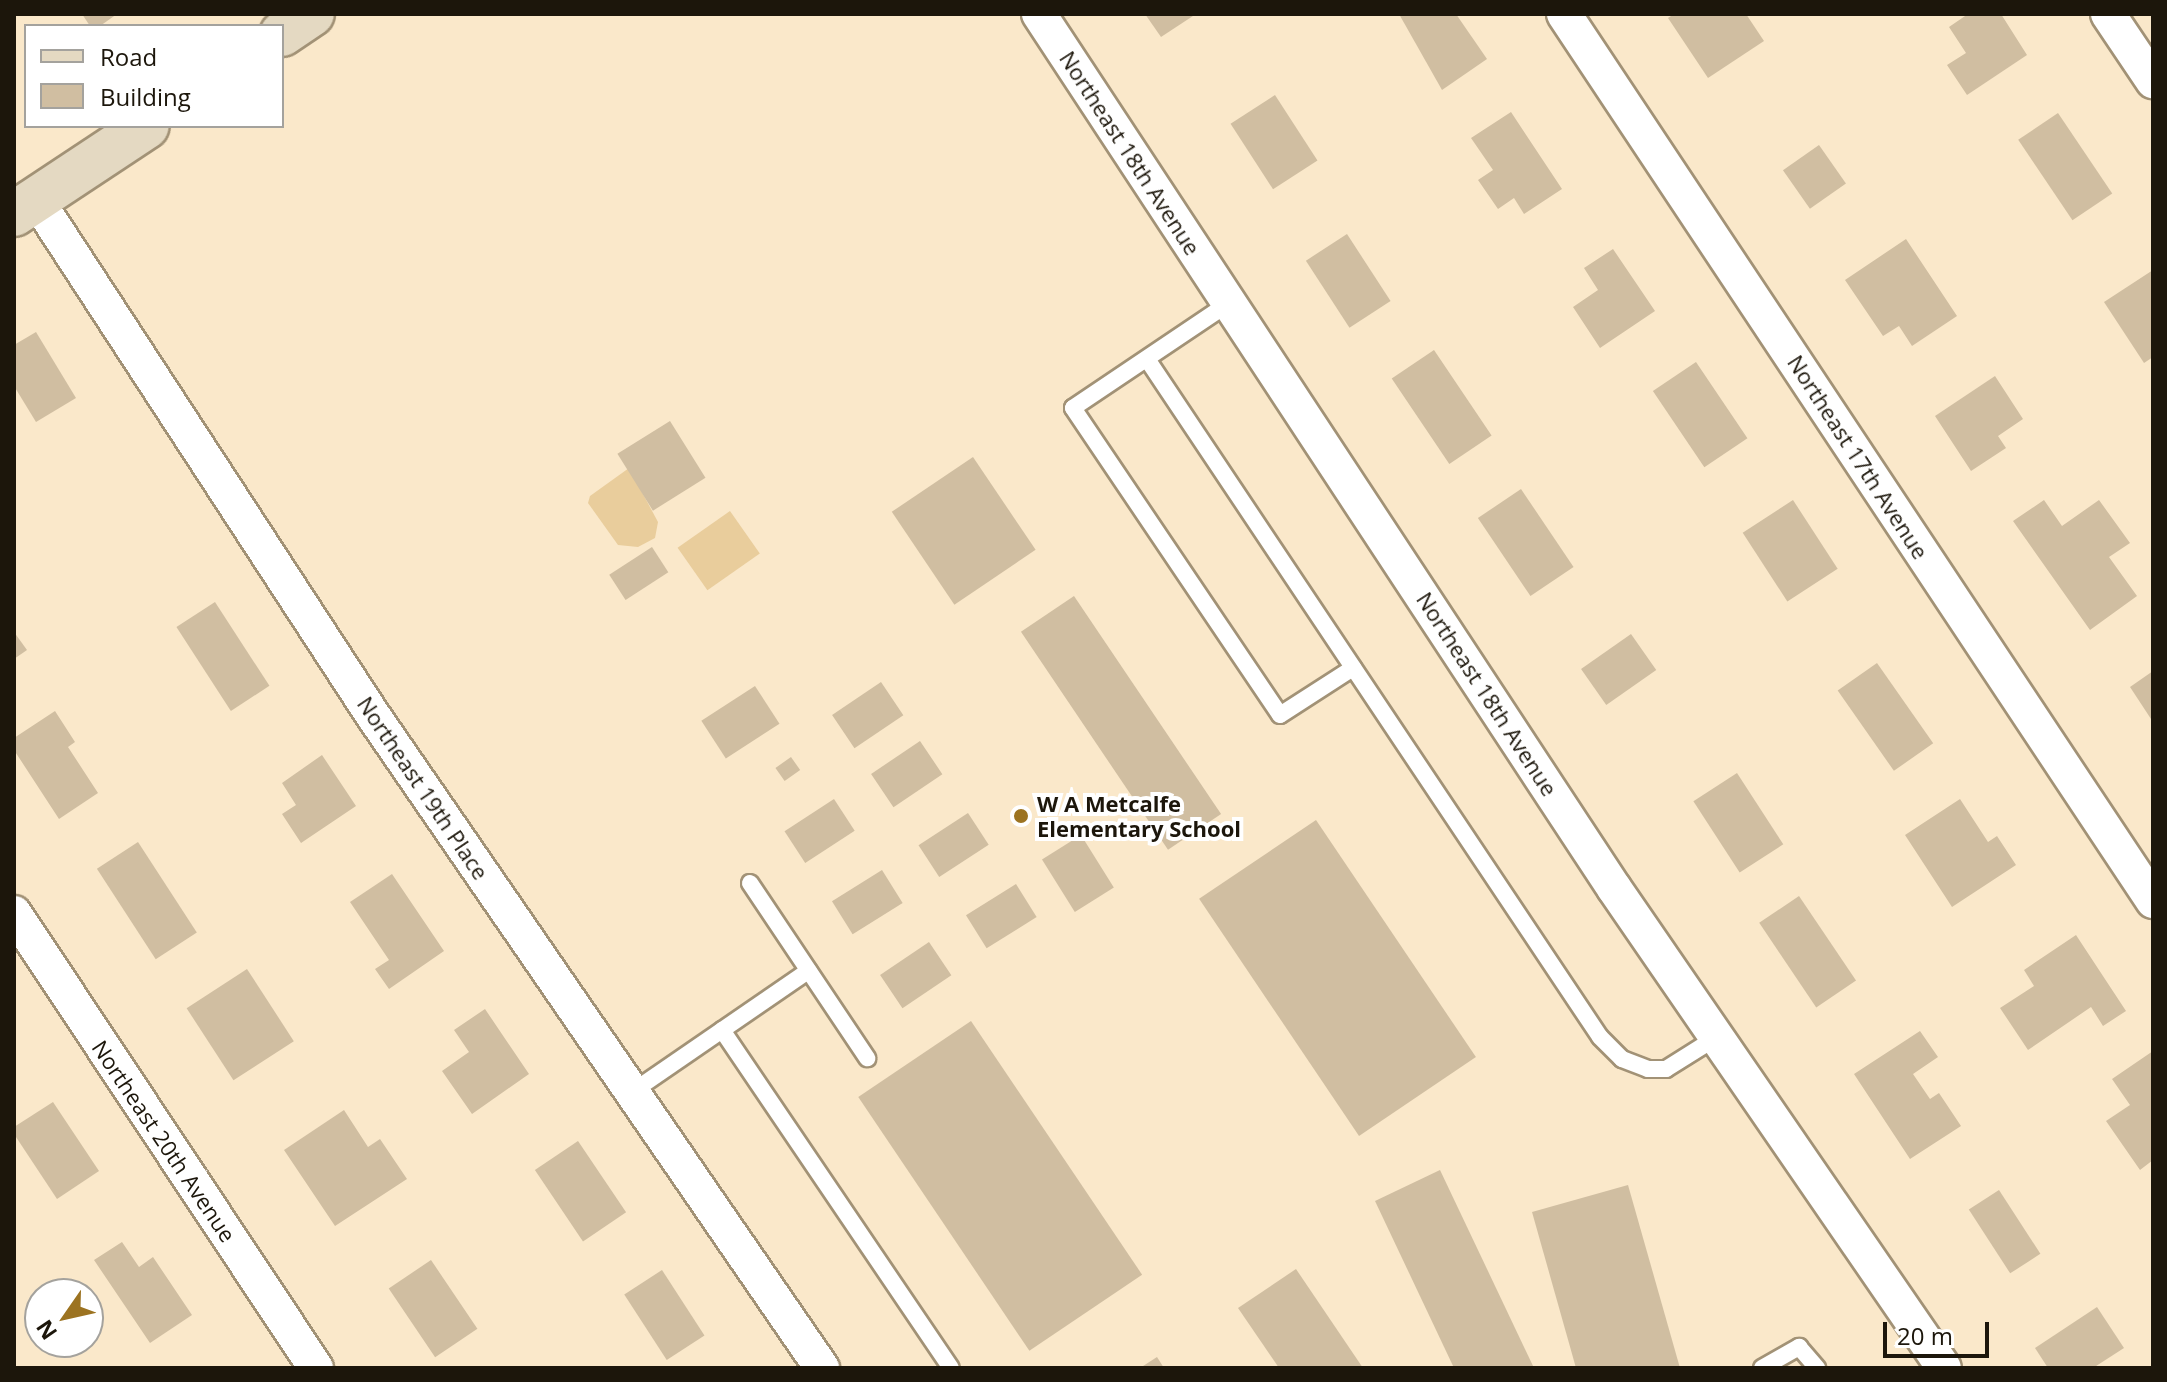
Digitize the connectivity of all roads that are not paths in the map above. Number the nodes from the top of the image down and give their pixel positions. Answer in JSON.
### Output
{"nodes":[{"id":1,"x":312,"y":14,"type":"edge"},
{"id":2,"x":1039,"y":14,"type":"edge"},
{"id":3,"x":1564,"y":14,"type":"edge"},
{"id":4,"x":2108,"y":14,"type":"edge"},
{"id":5,"x":284,"y":33,"type":"edge"},
{"id":6,"x":2153,"y":81,"type":"edge"},
{"id":7,"x":144,"y":128,"type":"edge"},
{"id":8,"x":25,"y":207,"type":"edge"},
{"id":9,"x":1229,"y":303,"type":"junction"},
{"id":10,"x":1147,"y":359,"type":"junction"},
{"id":11,"x":1353,"y":668,"type":"junction"},
{"id":12,"x":750,"y":883,"type":"dead end"},
{"id":13,"x":2153,"y":901,"type":"edge"},
{"id":14,"x":14,"y":913,"type":"edge"},
{"id":15,"x":808,"y":971,"type":"junction"},
{"id":16,"x":722,"y":1030,"type":"junction"},
{"id":17,"x":1717,"y":1037,"type":"junction"},
{"id":18,"x":867,"y":1058,"type":"dead end"},
{"id":19,"x":632,"y":1092,"type":"junction"},
{"id":20,"x":316,"y":1368,"type":"edge"},
{"id":21,"x":822,"y":1368,"type":"edge"},
{"id":22,"x":951,"y":1368,"type":"edge"},
{"id":23,"x":1762,"y":1368,"type":"edge"},
{"id":24,"x":1817,"y":1368,"type":"edge"},
{"id":25,"x":1944,"y":1368,"type":"edge"}],
"edges":[{"from":1,"to":5,"type":"street"},
{"from":2,"to":9,"type":"street","name":"Northeast 18th Avenue"},
{"from":3,"to":13,"type":"street","name":"Northeast 17th Avenue"},
{"from":4,"to":6,"type":"street"},
{"from":7,"to":8,"type":"street"},
{"from":8,"to":19,"type":"street","name":"Northeast 19th Place"},
{"from":9,"to":10,"type":"lane"},
{"from":9,"to":17,"type":"street","name":"Northeast 18th Avenue"},
{"from":10,"to":11,"type":"lane"},
{"from":10,"to":11,"type":"lane"},
{"from":11,"to":17,"type":"lane"},
{"from":12,"to":15,"type":"lane"},
{"from":14,"to":20,"type":"street","name":"Northeast 20th Avenue"},
{"from":15,"to":16,"type":"lane"},
{"from":15,"to":18,"type":"lane"},
{"from":16,"to":19,"type":"lane"},
{"from":16,"to":22,"type":"lane"},
{"from":17,"to":25,"type":"street","name":"Northeast 18th Avenue"},
{"from":19,"to":21,"type":"street","name":"Northeast 19th Place"},
{"from":23,"to":24,"type":"lane"}]}
